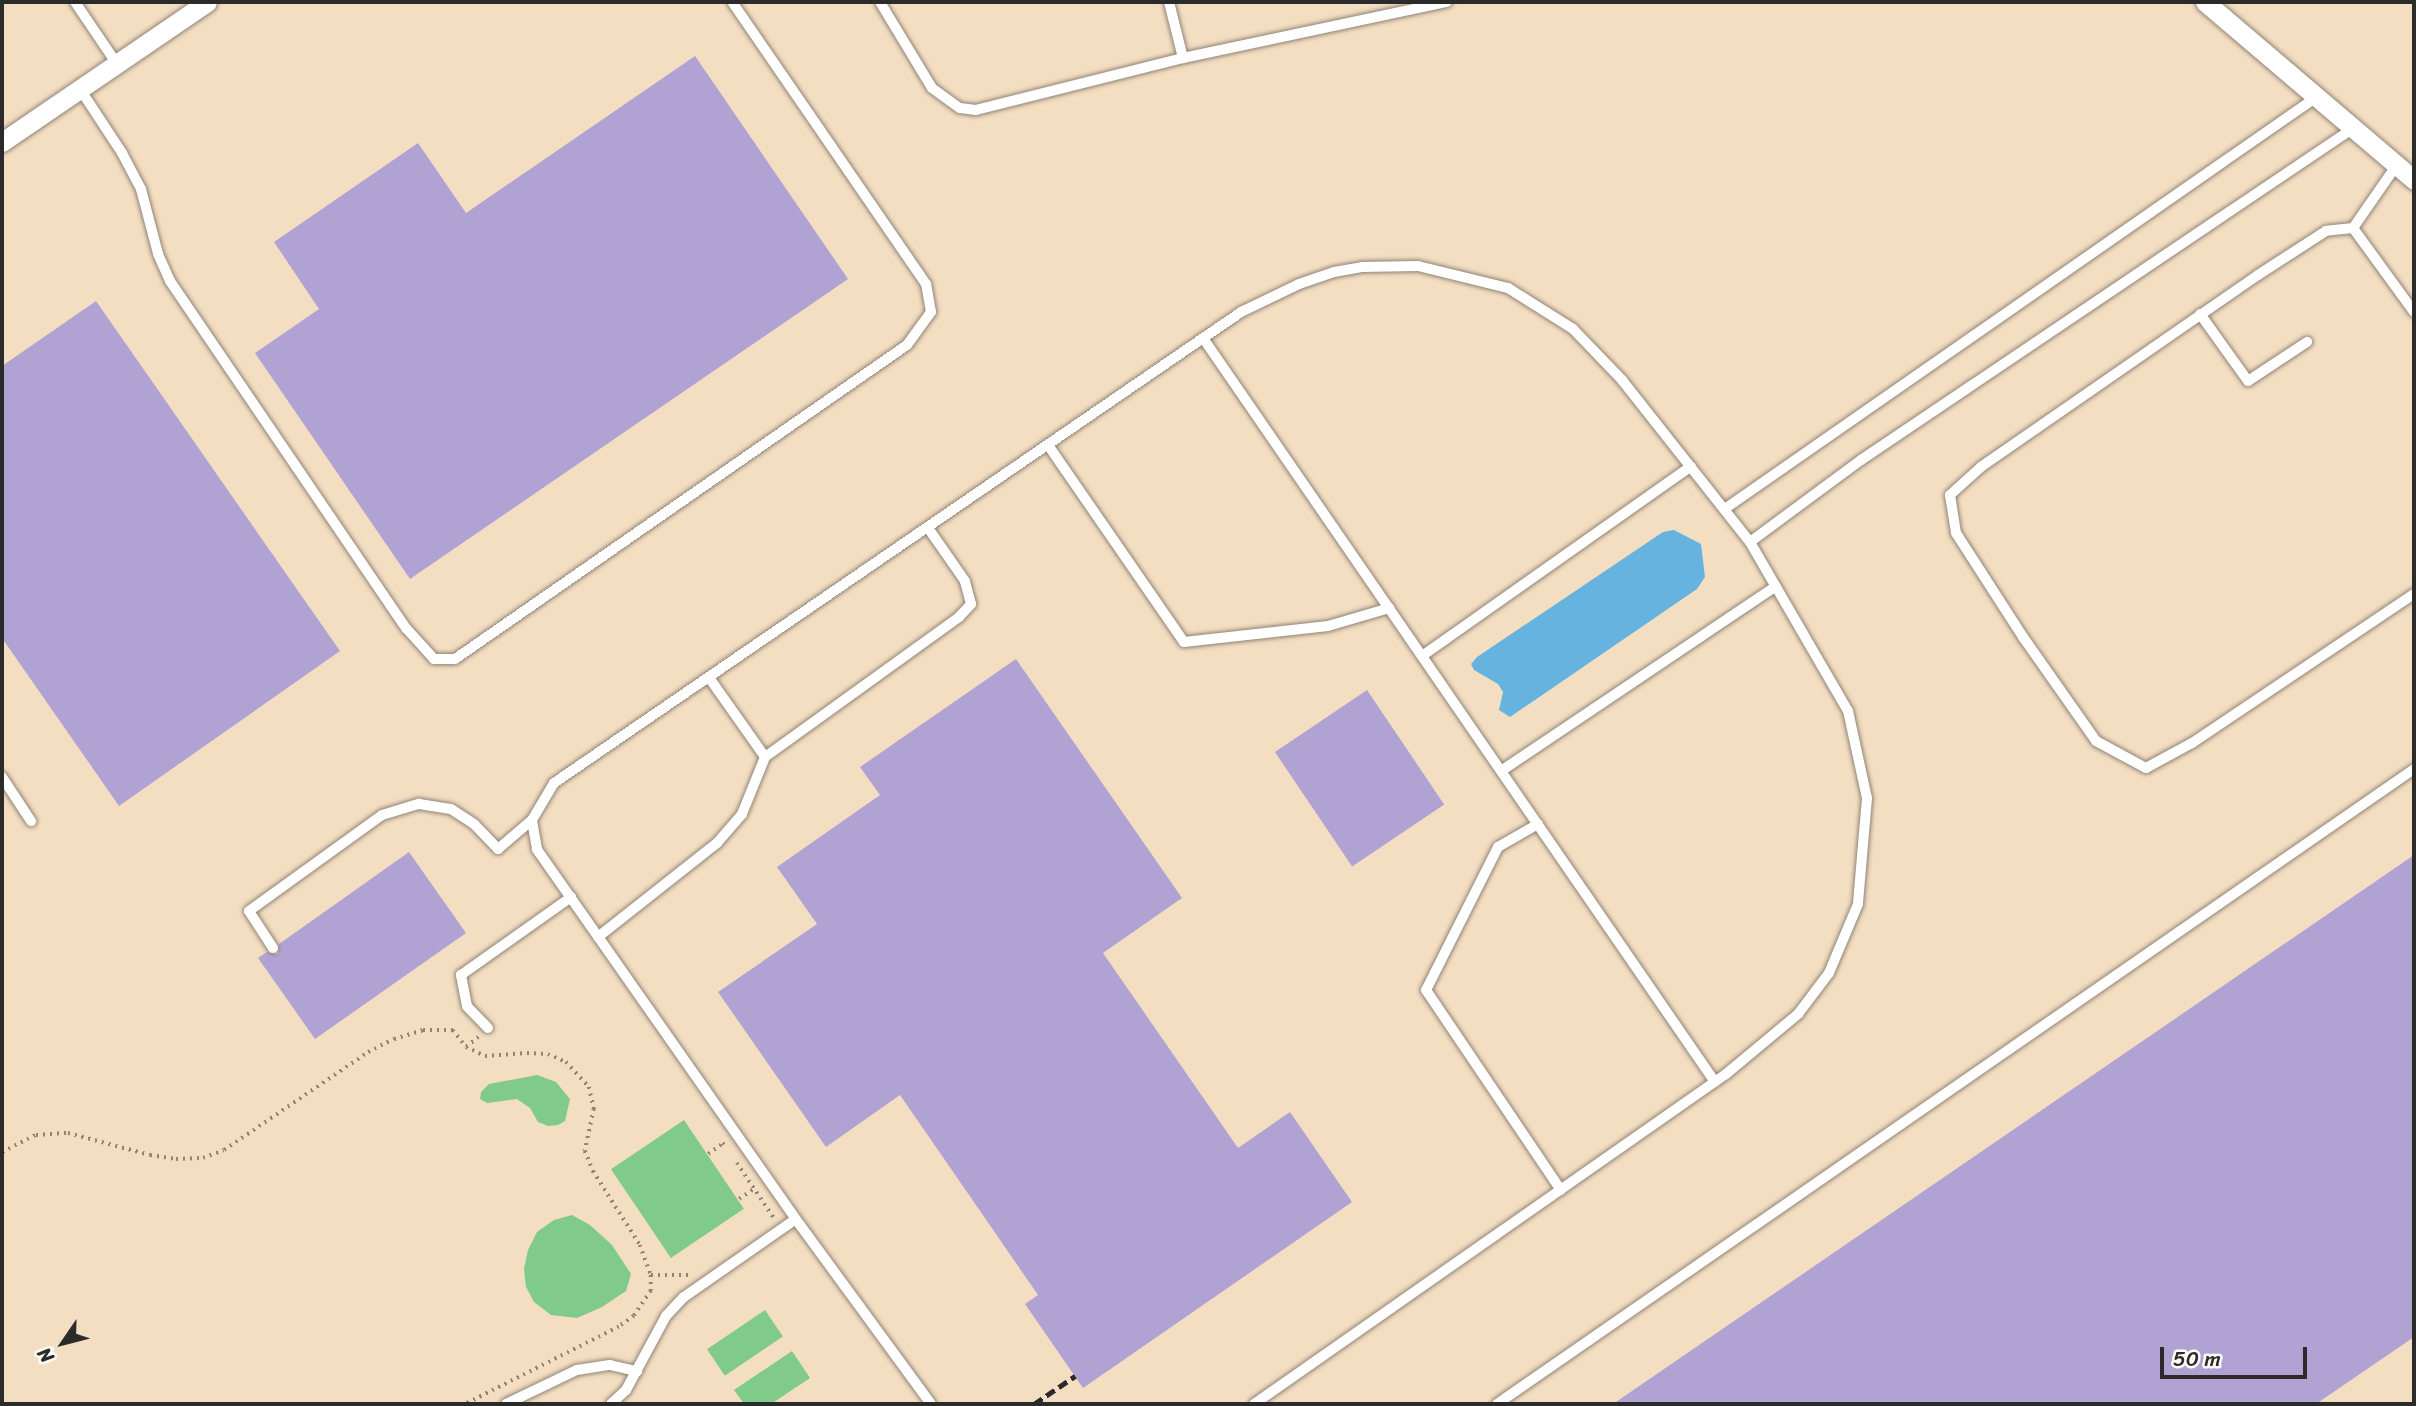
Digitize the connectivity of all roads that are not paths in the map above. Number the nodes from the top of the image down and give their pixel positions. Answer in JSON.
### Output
{"nodes":[{"id":1,"x":75,"y":2,"type":"edge"},
{"id":2,"x":207,"y":2,"type":"edge"},
{"id":3,"x":732,"y":2,"type":"edge"},
{"id":4,"x":880,"y":2,"type":"edge"},
{"id":5,"x":1170,"y":2,"type":"edge"},
{"id":6,"x":1447,"y":2,"type":"edge"},
{"id":7,"x":2205,"y":2,"type":"edge"},
{"id":8,"x":1183,"y":58,"type":"junction"},
{"id":9,"x":117,"y":64,"type":"junction"},
{"id":10,"x":79,"y":89,"type":"junction"},
{"id":11,"x":2315,"y":98,"type":"junction"},
{"id":12,"x":2352,"y":129,"type":"junction"},
{"id":13,"x":4,"y":135,"type":"edge"},
{"id":14,"x":2396,"y":166,"type":"junction"},
{"id":15,"x":2414,"y":180,"type":"edge"},
{"id":16,"x":2353,"y":228,"type":"junction"},
{"id":17,"x":2414,"y":312,"type":"edge"},
{"id":18,"x":2200,"y":314,"type":"junction"},
{"id":19,"x":1203,"y":338,"type":"junction"},
{"id":20,"x":2307,"y":342,"type":"dead end"},
{"id":21,"x":1048,"y":445,"type":"junction"},
{"id":22,"x":1692,"y":466,"type":"junction"},
{"id":23,"x":1726,"y":508,"type":"junction"},
{"id":24,"x":928,"y":528,"type":"junction"},
{"id":25,"x":1750,"y":542,"type":"junction"},
{"id":26,"x":1776,"y":586,"type":"junction"},
{"id":27,"x":2414,"y":594,"type":"edge"},
{"id":28,"x":1389,"y":608,"type":"junction"},
{"id":29,"x":1422,"y":656,"type":"junction"},
{"id":30,"x":710,"y":679,"type":"junction"},
{"id":31,"x":765,"y":757,"type":"junction"},
{"id":32,"x":2414,"y":769,"type":"edge"},
{"id":33,"x":1501,"y":771,"type":"junction"},
{"id":34,"x":2,"y":777,"type":"edge"},
{"id":35,"x":532,"y":820,"type":"junction"},
{"id":36,"x":31,"y":821,"type":"dead end"},
{"id":37,"x":1538,"y":824,"type":"junction"},
{"id":38,"x":571,"y":897,"type":"junction"},
{"id":39,"x":598,"y":937,"type":"junction"},
{"id":40,"x":273,"y":948,"type":"dead end"},
{"id":41,"x":488,"y":1028,"type":"dead end"},
{"id":42,"x":1715,"y":1082,"type":"junction"},
{"id":43,"x":1561,"y":1190,"type":"junction"},
{"id":44,"x":796,"y":1219,"type":"junction"},
{"id":45,"x":637,"y":1371,"type":"junction"},
{"id":46,"x":506,"y":1404,"type":"edge"},
{"id":47,"x":611,"y":1404,"type":"edge"},
{"id":48,"x":931,"y":1404,"type":"edge"},
{"id":49,"x":1254,"y":1404,"type":"edge"},
{"id":50,"x":1497,"y":1404,"type":"edge"}],
"edges":[{"from":1,"to":9,"type":"lane"},
{"from":2,"to":9,"type":"street"},
{"from":3,"to":10,"type":"lane"},
{"from":4,"to":8,"type":"lane"},
{"from":5,"to":8,"type":"lane"},
{"from":6,"to":8,"type":"lane"},
{"from":7,"to":11,"type":"street"},
{"from":9,"to":10,"type":"street"},
{"from":10,"to":13,"type":"street"},
{"from":11,"to":12,"type":"street"},
{"from":11,"to":23,"type":"lane"},
{"from":12,"to":14,"type":"street"},
{"from":12,"to":25,"type":"lane"},
{"from":14,"to":15,"type":"street"},
{"from":14,"to":16,"type":"lane"},
{"from":16,"to":17,"type":"lane"},
{"from":16,"to":18,"type":"lane"},
{"from":18,"to":20,"type":"lane"},
{"from":18,"to":27,"type":"lane"},
{"from":19,"to":21,"type":"lane"},
{"from":19,"to":22,"type":"lane"},
{"from":19,"to":28,"type":"lane"},
{"from":21,"to":24,"type":"lane"},
{"from":21,"to":28,"type":"lane"},
{"from":22,"to":23,"type":"lane"},
{"from":22,"to":29,"type":"lane"},
{"from":23,"to":25,"type":"lane"},
{"from":24,"to":30,"type":"lane"},
{"from":24,"to":31,"type":"lane"},
{"from":25,"to":26,"type":"lane"},
{"from":26,"to":33,"type":"lane"},
{"from":26,"to":42,"type":"lane"},
{"from":28,"to":29,"type":"lane"},
{"from":29,"to":33,"type":"lane"},
{"from":30,"to":31,"type":"lane"},
{"from":30,"to":35,"type":"lane"},
{"from":31,"to":39,"type":"lane"},
{"from":32,"to":50,"type":"lane"},
{"from":33,"to":37,"type":"lane"},
{"from":34,"to":36,"type":"lane"},
{"from":35,"to":38,"type":"lane"},
{"from":35,"to":40,"type":"lane"},
{"from":37,"to":42,"type":"lane"},
{"from":37,"to":43,"type":"lane"},
{"from":38,"to":39,"type":"lane"},
{"from":38,"to":41,"type":"lane"},
{"from":39,"to":44,"type":"lane"},
{"from":42,"to":43,"type":"lane"},
{"from":43,"to":49,"type":"lane"},
{"from":44,"to":45,"type":"lane"},
{"from":44,"to":48,"type":"lane"},
{"from":45,"to":46,"type":"lane"},
{"from":45,"to":47,"type":"lane"}]}
